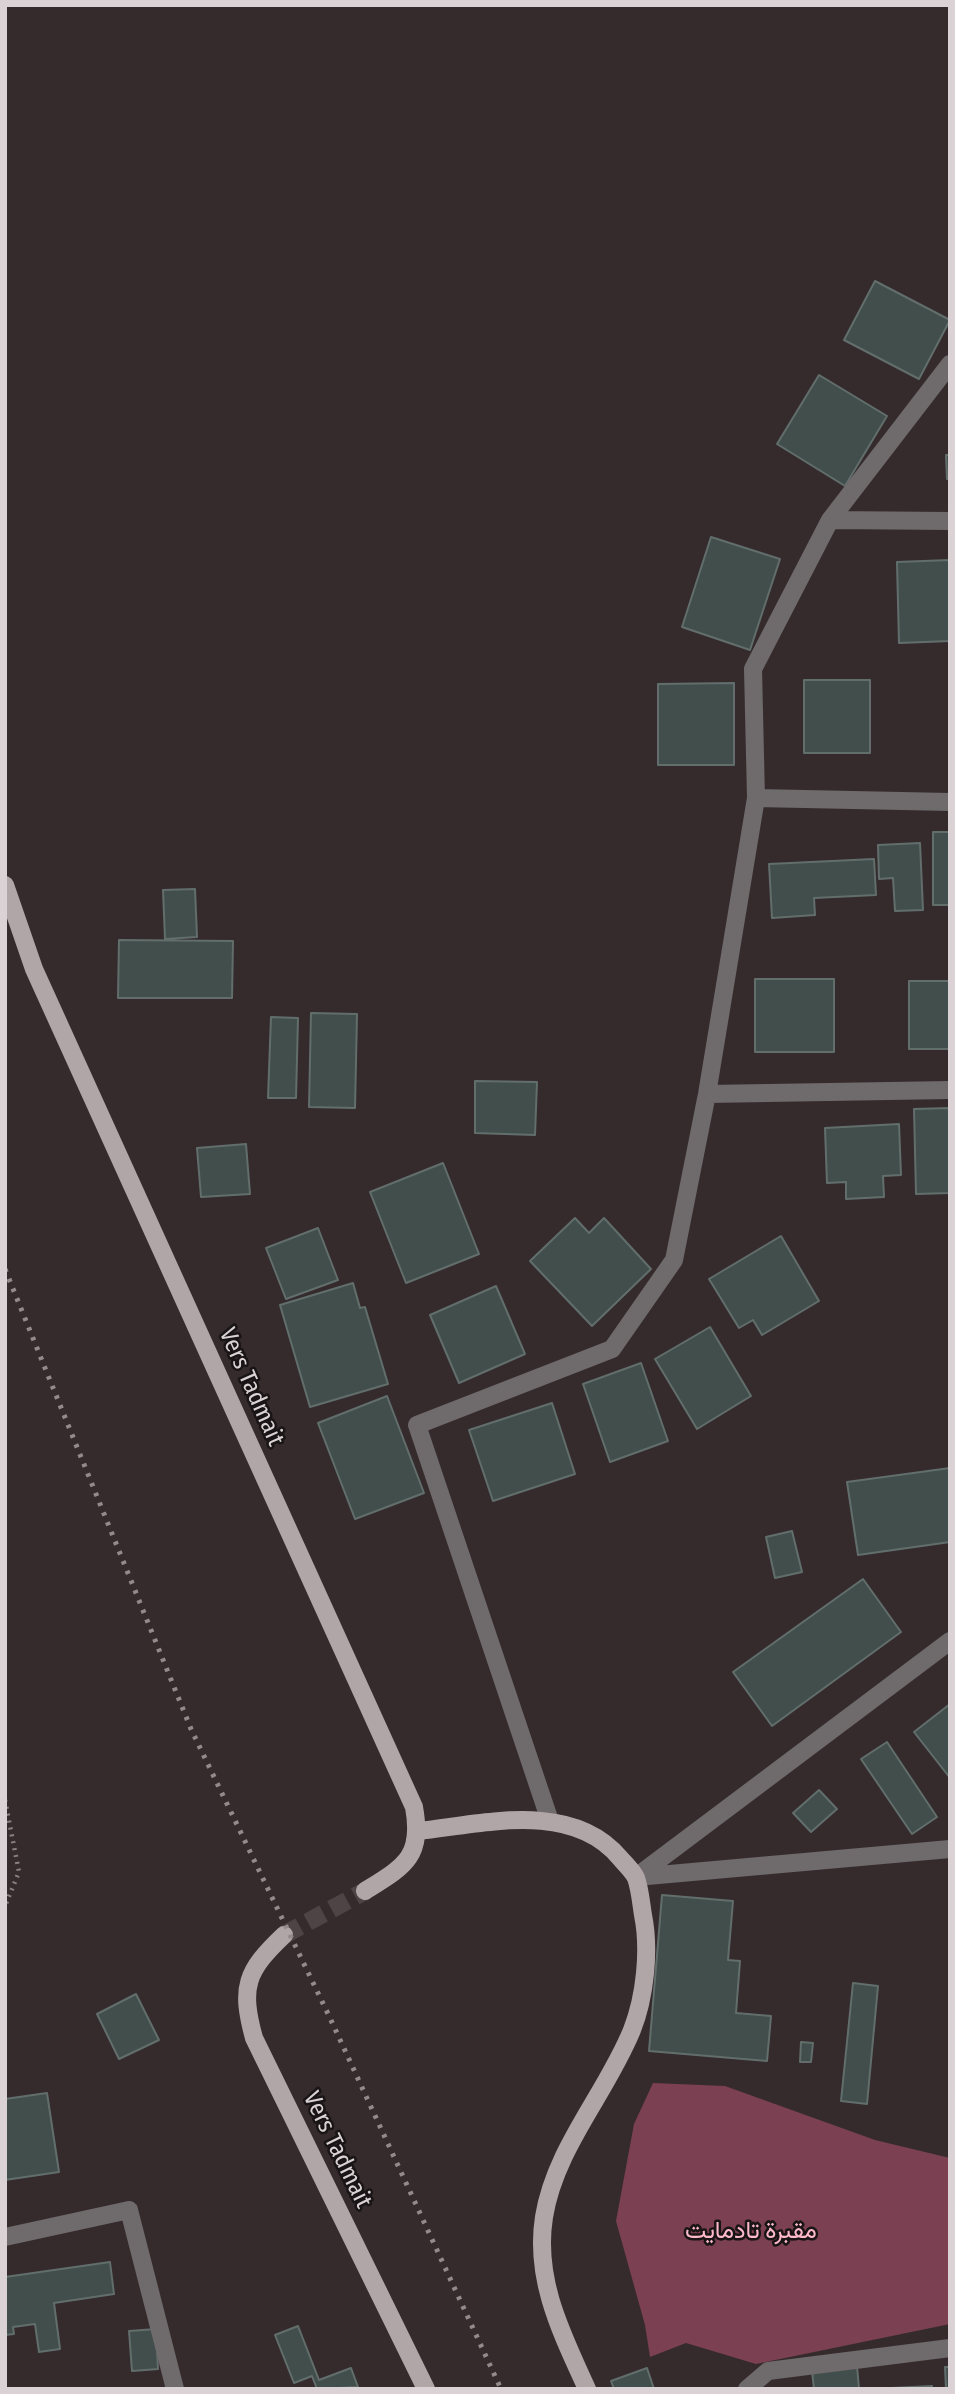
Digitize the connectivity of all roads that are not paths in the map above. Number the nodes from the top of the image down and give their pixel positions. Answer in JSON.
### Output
{"nodes":[{"id":1,"x":950,"y":364,"type":"edge"},
{"id":2,"x":831,"y":520,"type":"junction"},
{"id":3,"x":950,"y":521,"type":"edge"},
{"id":4,"x":756,"y":798,"type":"junction"},
{"id":5,"x":950,"y":802,"type":"edge"},
{"id":6,"x":5,"y":886,"type":"edge"},
{"id":7,"x":950,"y":1090,"type":"edge"},
{"id":8,"x":707,"y":1094,"type":"junction"},
{"id":9,"x":950,"y":1641,"type":"edge"},
{"id":10,"x":550,"y":1821,"type":"junction"},
{"id":11,"x":418,"y":1831,"type":"junction"},
{"id":12,"x":950,"y":1849,"type":"edge"},
{"id":13,"x":636,"y":1877,"type":"junction"},
{"id":14,"x":365,"y":1891,"type":"tunnel mouth"},
{"id":15,"x":284,"y":1935,"type":"tunnel mouth"},
{"id":16,"x":5,"y":2237,"type":"edge"},
{"id":17,"x":950,"y":2348,"type":"edge"},
{"id":18,"x":175,"y":2389,"type":"edge"},
{"id":19,"x":426,"y":2389,"type":"edge"},
{"id":20,"x":587,"y":2389,"type":"edge"},
{"id":21,"x":747,"y":2389,"type":"edge"}],
"edges":[{"from":1,"to":2,"type":"street"},
{"from":2,"to":3,"type":"street"},
{"from":2,"to":4,"type":"street"},
{"from":4,"to":5,"type":"street"},
{"from":4,"to":8,"type":"street"},
{"from":6,"to":11,"type":"main road","name":"Vers Tadmait"},
{"from":7,"to":8,"type":"street"},
{"from":8,"to":10,"type":"street"},
{"from":9,"to":13,"type":"street"},
{"from":10,"to":11,"type":"main road"},
{"from":10,"to":13,"type":"main road"},
{"from":11,"to":14,"type":"main road"},
{"from":12,"to":13,"type":"street"},
{"from":13,"to":20,"type":"main road"},
{"from":15,"to":19,"type":"main road","name":"Vers Tadmait"},
{"from":16,"to":18,"type":"street"},
{"from":17,"to":21,"type":"street"}]}
